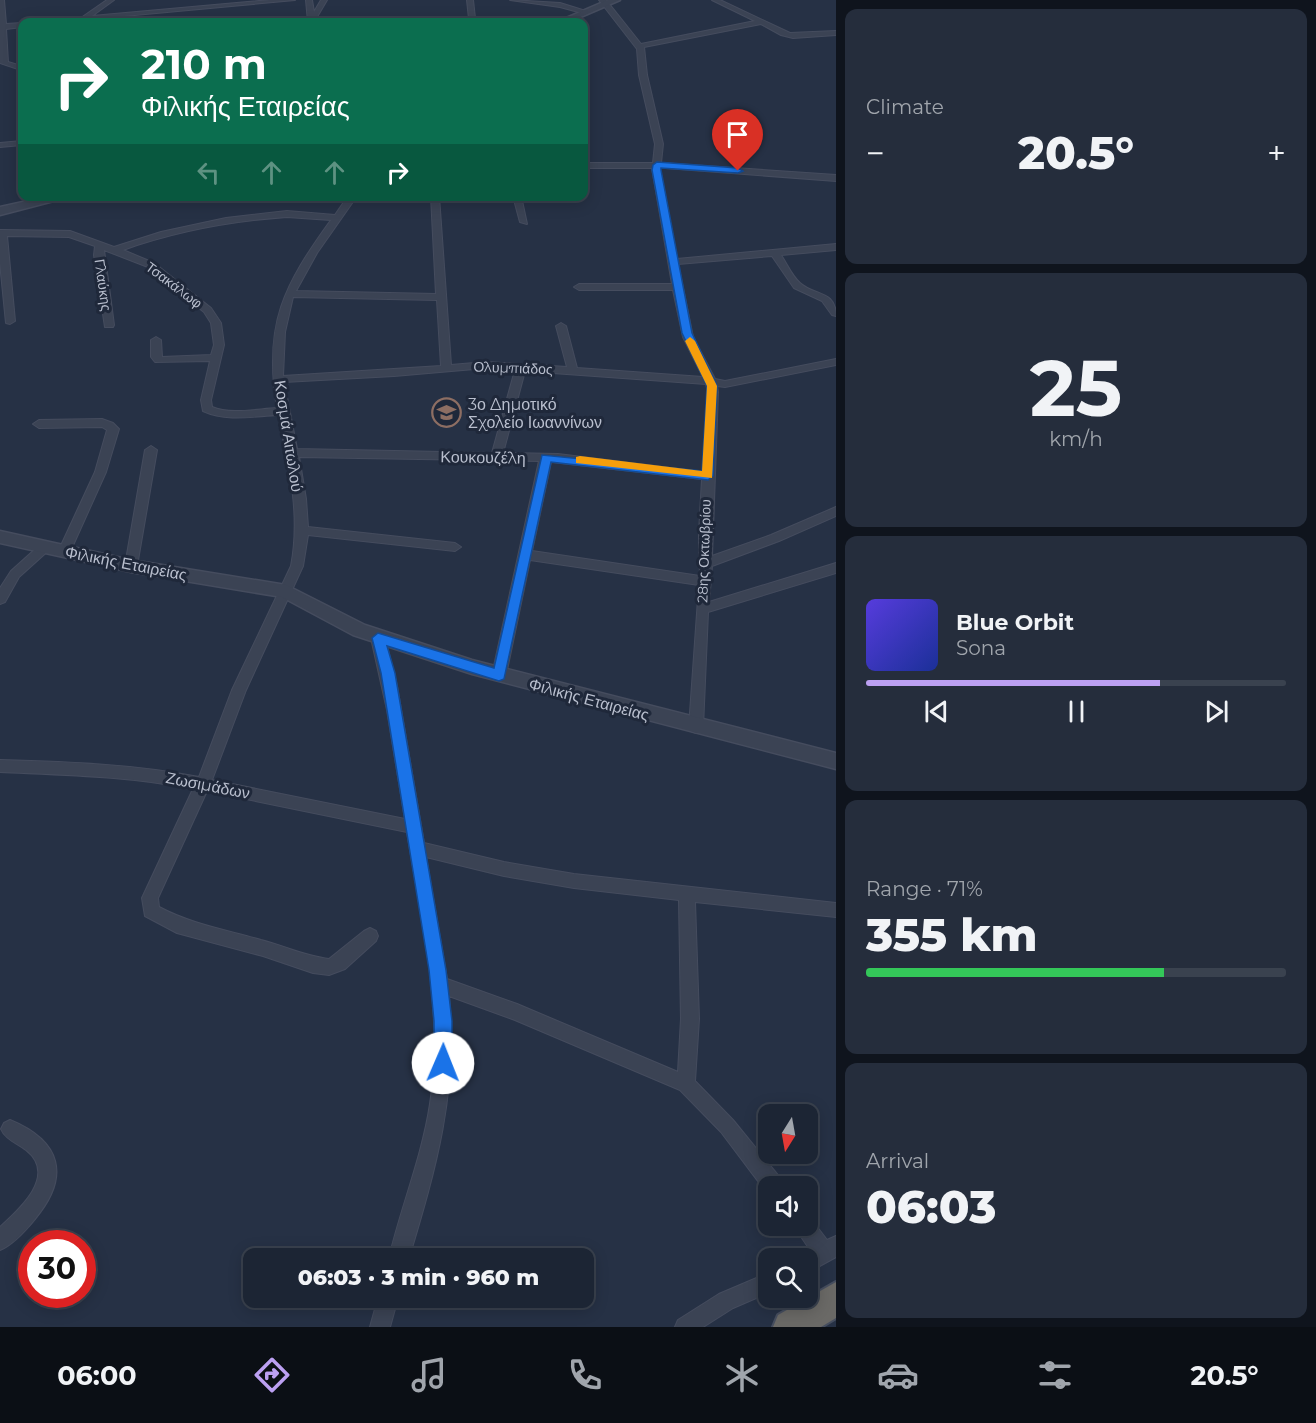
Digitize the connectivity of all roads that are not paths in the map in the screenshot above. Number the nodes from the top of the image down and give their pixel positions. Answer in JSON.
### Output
{"nodes":[{"id":1,"x":2,"y":0,"type":"edge"},
{"id":2,"x":111,"y":0,"type":"edge"},
{"id":3,"x":292,"y":0,"type":"edge"},
{"id":4,"x":309,"y":0,"type":"edge"},
{"id":5,"x":324,"y":0,"type":"edge"},
{"id":6,"x":470,"y":0,"type":"edge"},
{"id":7,"x":513,"y":0,"type":"edge"},
{"id":8,"x":715,"y":0,"type":"edge"},
{"id":9,"x":608,"y":1,"type":"edge"},
{"id":10,"x":586,"y":12,"type":"junction"},
{"id":11,"x":85,"y":18,"type":"edge"},
{"id":12,"x":121,"y":18,"type":"edge"},
{"id":13,"x":311,"y":18,"type":"edge"},
{"id":14,"x":313,"y":18,"type":"edge"},
{"id":15,"x":472,"y":18,"type":"edge"},
{"id":16,"x":572,"y":18,"type":"edge"},
{"id":17,"x":762,"y":22,"type":"junction"},
{"id":18,"x":18,"y":25,"type":"edge"},
{"id":19,"x":2,"y":27,"type":"edge"},
{"id":20,"x":836,"y":33,"type":"edge"},
{"id":21,"x":640,"y":46,"type":"junction"},
{"id":22,"x":2,"y":64,"type":"edge"},
{"id":23,"x":18,"y":65,"type":"edge"},
{"id":24,"x":18,"y":66,"type":"edge"},
{"id":25,"x":4,"y":73,"type":"dead end"},
{"id":26,"x":18,"y":143,"type":"edge"},
{"id":27,"x":0,"y":145,"type":"edge"},
{"id":28,"x":657,"y":165,"type":"junction"},
{"id":29,"x":588,"y":166,"type":"edge"},
{"id":30,"x":836,"y":178,"type":"edge"},
{"id":31,"x":45,"y":201,"type":"edge"},
{"id":32,"x":350,"y":201,"type":"edge"},
{"id":33,"x":435,"y":201,"type":"edge"},
{"id":34,"x":518,"y":201,"type":"edge"},
{"id":35,"x":0,"y":211,"type":"edge"},
{"id":36,"x":338,"y":218,"type":"junction"},
{"id":37,"x":524,"y":222,"type":"dead end"},
{"id":38,"x":1,"y":233,"type":"edge"},
{"id":39,"x":100,"y":245,"type":"junction"},
{"id":40,"x":836,"y":247,"type":"edge"},
{"id":41,"x":115,"y":250,"type":"junction"},
{"id":42,"x":774,"y":252,"type":"junction"},
{"id":43,"x":672,"y":262,"type":"junction"},
{"id":44,"x":579,"y":287,"type":"dead end"},
{"id":45,"x":677,"y":287,"type":"junction"},
{"id":46,"x":289,"y":294,"type":"junction"},
{"id":47,"x":441,"y":297,"type":"junction"},
{"id":48,"x":836,"y":313,"type":"edge"},
{"id":49,"x":10,"y":321,"type":"dead end"},
{"id":50,"x":109,"y":325,"type":"dead end"},
{"id":51,"x":561,"y":326,"type":"dead end"},
{"id":52,"x":156,"y":340,"type":"dead end"},
{"id":53,"x":216,"y":358,"type":"junction"},
{"id":54,"x":836,"y":362,"type":"edge"},
{"id":55,"x":521,"y":367,"type":"junction"},
{"id":56,"x":446,"y":368,"type":"junction"},
{"id":57,"x":573,"y":371,"type":"junction"},
{"id":58,"x":279,"y":379,"type":"junction"},
{"id":59,"x":711,"y":383,"type":"junction"},
{"id":60,"x":284,"y":411,"type":"junction"},
{"id":61,"x":39,"y":424,"type":"dead end"},
{"id":62,"x":151,"y":450,"type":"dead end"},
{"id":63,"x":294,"y":453,"type":"junction"},
{"id":64,"x":546,"y":457,"type":"junction"},
{"id":65,"x":496,"y":458,"type":"junction"},
{"id":66,"x":708,"y":476,"type":"junction"},
{"id":67,"x":836,"y":511,"type":"edge"},
{"id":68,"x":301,"y":530,"type":"junction"},
{"id":69,"x":0,"y":537,"type":"edge"},
{"id":70,"x":45,"y":547,"type":"junction"},
{"id":71,"x":455,"y":547,"type":"dead end"},
{"id":72,"x":64,"y":552,"type":"junction"},
{"id":73,"x":527,"y":555,"type":"junction"},
{"id":74,"x":706,"y":563,"type":"junction"},
{"id":75,"x":131,"y":566,"type":"junction"},
{"id":76,"x":836,"y":568,"type":"edge"},
{"id":77,"x":705,"y":581,"type":"junction"},
{"id":78,"x":286,"y":591,"type":"junction"},
{"id":79,"x":0,"y":599,"type":"edge"},
{"id":80,"x":702,"y":609,"type":"junction"},
{"id":81,"x":378,"y":638,"type":"junction"},
{"id":82,"x":499,"y":675,"type":"junction"},
{"id":83,"x":696,"y":726,"type":"junction"},
{"id":84,"x":836,"y":761,"type":"edge"},
{"id":85,"x":0,"y":766,"type":"edge"},
{"id":86,"x":203,"y":784,"type":"junction"},
{"id":87,"x":413,"y":827,"type":"junction"},
{"id":88,"x":417,"y":848,"type":"junction"},
{"id":89,"x":687,"y":894,"type":"junction"},
{"id":90,"x":836,"y":910,"type":"edge"},
{"id":91,"x":370,"y":936,"type":"dead end"},
{"id":92,"x":440,"y":985,"type":"junction"},
{"id":93,"x":686,"y":1084,"type":"junction"},
{"id":94,"x":10,"y":1129,"type":"dead end"},
{"id":95,"x":766,"y":1176,"type":"edge"},
{"id":96,"x":815,"y":1236,"type":"edge"},
{"id":97,"x":0,"y":1240,"type":"edge"},
{"id":98,"x":402,"y":1248,"type":"edge"},
{"id":99,"x":830,"y":1249,"type":"edge"},
{"id":100,"x":758,"y":1287,"type":"edge"},
{"id":101,"x":836,"y":1299,"type":"edge"},
{"id":102,"x":385,"y":1308,"type":"edge"},
{"id":103,"x":380,"y":1327,"type":"edge"},
{"id":104,"x":685,"y":1327,"type":"edge"},
{"id":105,"x":790,"y":1327,"type":"edge"}],
"edges":[{"from":1,"to":19,"type":"street"},
{"from":2,"to":11,"type":"street"},
{"from":3,"to":12,"type":"street"},
{"from":4,"to":13,"type":"street"},
{"from":5,"to":14,"type":"street"},
{"from":6,"to":15,"type":"street"},
{"from":7,"to":10,"type":"street"},
{"from":8,"to":17,"type":"street"},
{"from":9,"to":10,"type":"street"},
{"from":9,"to":21,"type":"street"},
{"from":10,"to":16,"type":"street"},
{"from":17,"to":20,"type":"street"},
{"from":17,"to":21,"type":"street"},
{"from":18,"to":19,"type":"street"},
{"from":19,"to":22,"type":"street"},
{"from":21,"to":28,"type":"street","name":"28ης Οκτωβρίου"},
{"from":22,"to":23,"type":"street"},
{"from":24,"to":25,"type":"street"},
{"from":26,"to":27,"type":"street"},
{"from":28,"to":29,"type":"street"},
{"from":28,"to":30,"type":"street"},
{"from":28,"to":43,"type":"street","name":"28ης Οκτωβρίου"},
{"from":31,"to":35,"type":"street"},
{"from":32,"to":36,"type":"street","name":"Κοσμά Αιτωλού"},
{"from":33,"to":47,"type":"street"},
{"from":34,"to":37,"type":"street"},
{"from":36,"to":41,"type":"street"},
{"from":36,"to":46,"type":"street","name":"Κοσμά Αιτωλού"},
{"from":38,"to":39,"type":"street","name":"Τσακάλωφ"},
{"from":38,"to":49,"type":"street"},
{"from":39,"to":41,"type":"street","name":"Τσακάλωφ"},
{"from":39,"to":50,"type":"street","name":"Γλαύκης"},
{"from":40,"to":42,"type":"street"},
{"from":41,"to":53,"type":"street","name":"Τσακάλωφ"},
{"from":42,"to":43,"type":"street"},
{"from":42,"to":48,"type":"street"},
{"from":43,"to":45,"type":"street","name":"28ης Οκτωβρίου"},
{"from":44,"to":45,"type":"street"},
{"from":45,"to":59,"type":"street","name":"28ης Οκτωβρίου"},
{"from":46,"to":47,"type":"street"},
{"from":46,"to":58,"type":"street","name":"Κοσμά Αιτωλού"},
{"from":47,"to":56,"type":"street"},
{"from":51,"to":57,"type":"street"},
{"from":52,"to":53,"type":"street"},
{"from":53,"to":60,"type":"street","name":"Τσακάλωφ"},
{"from":54,"to":59,"type":"street","name":"Ολυμπιάδος"},
{"from":55,"to":56,"type":"street","name":"Ολυμπιάδος"},
{"from":55,"to":57,"type":"street","name":"Ολυμπιάδος"},
{"from":55,"to":65,"type":"street"},
{"from":56,"to":58,"type":"street","name":"Ολυμπιάδος"},
{"from":57,"to":59,"type":"street","name":"Ολυμπιάδος"},
{"from":58,"to":60,"type":"street","name":"Κοσμά Αιτωλού"},
{"from":59,"to":66,"type":"street","name":"28ης Οκτωβρίου"},
{"from":60,"to":63,"type":"street","name":"Κοσμά Αιτωλού"},
{"from":61,"to":72,"type":"street"},
{"from":62,"to":75,"type":"street"},
{"from":63,"to":65,"type":"street","name":"Κουκουζέλη"},
{"from":63,"to":68,"type":"street","name":"Κοσμά Αιτωλού"},
{"from":64,"to":65,"type":"street","name":"Κουκουζέλη"},
{"from":64,"to":66,"type":"street","name":"Κουκουζέλη"},
{"from":64,"to":73,"type":"street"},
{"from":66,"to":74,"type":"street","name":"28ης Οκτωβρίου"},
{"from":67,"to":74,"type":"street"},
{"from":68,"to":71,"type":"street"},
{"from":68,"to":78,"type":"street","name":"Κοσμά Αιτωλού"},
{"from":69,"to":70,"type":"street","name":"Φιλικής Εταιρείας"},
{"from":70,"to":72,"type":"street","name":"Φιλικής Εταιρείας"},
{"from":70,"to":79,"type":"street"},
{"from":72,"to":75,"type":"street","name":"Φιλικής Εταιρείας"},
{"from":73,"to":77,"type":"street"},
{"from":73,"to":82,"type":"street"},
{"from":74,"to":77,"type":"street","name":"28ης Οκτωβρίου"},
{"from":75,"to":78,"type":"street","name":"Φιλικής Εταιρείας"},
{"from":76,"to":80,"type":"street"},
{"from":77,"to":80,"type":"street","name":"28ης Οκτωβρίου"},
{"from":78,"to":81,"type":"street","name":"Φιλικής Εταιρείας"},
{"from":78,"to":86,"type":"street","name":"Κοσμά Αιτωλού"},
{"from":80,"to":83,"type":"street","name":"28ης Οκτωβρίου"},
{"from":81,"to":82,"type":"street","name":"Φιλικής Εταιρείας"},
{"from":81,"to":87,"type":"street"},
{"from":82,"to":83,"type":"street","name":"Φιλικής Εταιρείας"},
{"from":83,"to":84,"type":"street","name":"Φιλικής Εταιρείας"},
{"from":85,"to":86,"type":"street","name":"Ζωσιμάδων"},
{"from":86,"to":87,"type":"street","name":"Ζωσιμάδων"},
{"from":86,"to":91,"type":"street","name":"Κοσμά Αιτωλού"},
{"from":87,"to":88,"type":"street"},
{"from":88,"to":89,"type":"street"},
{"from":88,"to":92,"type":"street"},
{"from":89,"to":90,"type":"street"},
{"from":89,"to":93,"type":"street"},
{"from":92,"to":93,"type":"street"},
{"from":92,"to":98,"type":"street"},
{"from":93,"to":95,"type":"street"},
{"from":94,"to":97,"type":"street"},
{"from":96,"to":99,"type":"street"},
{"from":100,"to":104,"type":"street"},
{"from":101,"to":105,"type":"highway"},
{"from":102,"to":103,"type":"street"}]}
